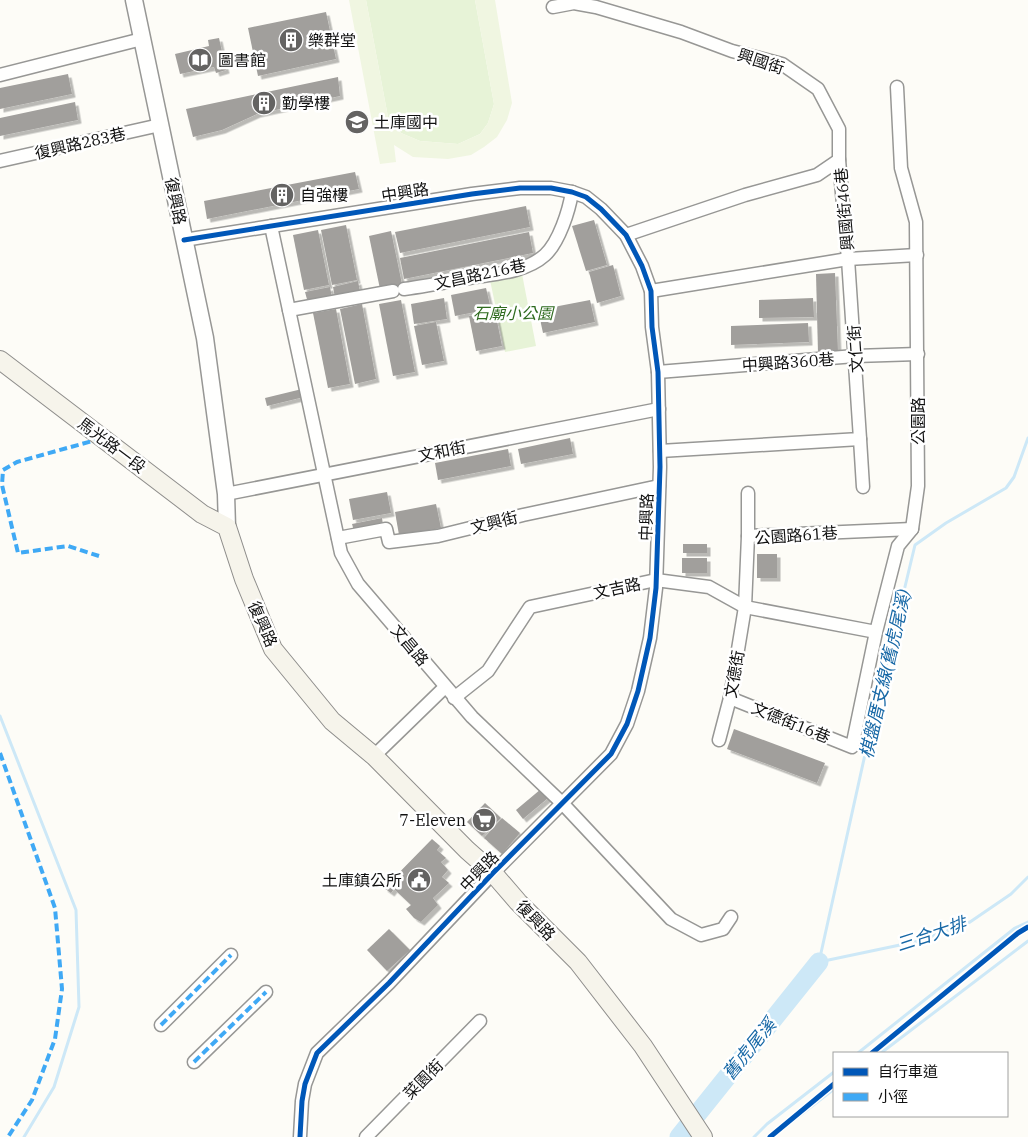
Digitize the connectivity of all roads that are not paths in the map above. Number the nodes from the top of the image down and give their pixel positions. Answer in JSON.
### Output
{"nodes":[{"id":1,"x":134,"y":0,"type":"edge"},
{"id":2,"x":553,"y":8,"type":"dead end"},
{"id":3,"x":142,"y":39,"type":"junction"},
{"id":4,"x":0,"y":75,"type":"edge"},
{"id":5,"x":897,"y":87,"type":"dead end"},
{"id":6,"x":160,"y":125,"type":"junction"},
{"id":7,"x":839,"y":160,"type":"junction"},
{"id":8,"x":0,"y":161,"type":"edge"},
{"id":9,"x":572,"y":192,"type":"junction"},
{"id":10,"x":271,"y":226,"type":"junction"},
{"id":11,"x":626,"y":235,"type":"junction"},
{"id":12,"x":184,"y":240,"type":"junction"},
{"id":13,"x":917,"y":255,"type":"junction"},
{"id":14,"x":848,"y":259,"type":"junction"},
{"id":15,"x":651,"y":291,"type":"junction"},
{"id":16,"x":289,"y":310,"type":"junction"},
{"id":17,"x":918,"y":354,"type":"junction"},
{"id":18,"x":855,"y":356,"type":"junction"},
{"id":19,"x":0,"y":360,"type":"edge"},
{"id":20,"x":658,"y":372,"type":"junction"},
{"id":21,"x":659,"y":409,"type":"junction"},
{"id":22,"x":860,"y":439,"type":"junction"},
{"id":23,"x":660,"y":450,"type":"junction"},
{"id":24,"x":324,"y":474,"type":"junction"},
{"id":25,"x":659,"y":486,"type":"junction"},
{"id":26,"x":863,"y":487,"type":"dead end"},
{"id":27,"x":748,"y":493,"type":"dead end"},
{"id":28,"x":226,"y":494,"type":"junction"},
{"id":29,"x":227,"y":527,"type":"junction"},
{"id":30,"x":912,"y":529,"type":"junction"},
{"id":31,"x":748,"y":536,"type":"junction"},
{"id":32,"x":338,"y":538,"type":"junction"},
{"id":33,"x":656,"y":580,"type":"junction"},
{"id":34,"x":745,"y":607,"type":"junction"},
{"id":35,"x":876,"y":632,"type":"junction"},
{"id":36,"x":445,"y":688,"type":"junction"},
{"id":37,"x":454,"y":698,"type":"junction"},
{"id":38,"x":730,"y":698,"type":"junction"},
{"id":39,"x":719,"y":740,"type":"dead end"},
{"id":40,"x":852,"y":747,"type":"joint"},
{"id":41,"x":374,"y":756,"type":"junction"},
{"id":42,"x":562,"y":804,"type":"junction"},
{"id":43,"x":493,"y":873,"type":"junction"},
{"id":44,"x":731,"y":917,"type":"dead end"},
{"id":45,"x":231,"y":955,"type":"dead end"},
{"id":46,"x":266,"y":992,"type":"dead end"},
{"id":47,"x":480,"y":1021,"type":"dead end"},
{"id":48,"x":161,"y":1025,"type":"dead end"},
{"id":49,"x":194,"y":1062,"type":"dead end"},
{"id":50,"x":701,"y":1133,"type":"edge"},
{"id":51,"x":300,"y":1137,"type":"edge"},
{"id":52,"x":366,"y":1137,"type":"edge"}],
"edges":[{"from":1,"to":3,"type":"street","name":"復興路"},
{"from":2,"to":7,"type":"street","name":"興國街"},
{"from":3,"to":4,"type":"street"},
{"from":3,"to":6,"type":"street","name":"復興路"},
{"from":5,"to":13,"type":"street","name":"公園路"},
{"from":6,"to":8,"type":"street","name":"復興路283巷"},
{"from":6,"to":12,"type":"street","name":"復興路"},
{"from":7,"to":11,"type":"street"},
{"from":7,"to":14,"type":"street","name":"興國街46巷"},
{"from":9,"to":10,"type":"street","name":"中興路"},
{"from":9,"to":11,"type":"street","name":"中興路"},
{"from":9,"to":16,"type":"street","name":"文昌路216巷"},
{"from":10,"to":12,"type":"street","name":"中興路"},
{"from":10,"to":16,"type":"street","name":"文昌路"},
{"from":11,"to":15,"type":"street","name":"中興路"},
{"from":12,"to":28,"type":"street","name":"復興路"},
{"from":13,"to":14,"type":"street"},
{"from":13,"to":17,"type":"street","name":"公園路"},
{"from":14,"to":15,"type":"street"},
{"from":14,"to":18,"type":"street","name":"文仁街"},
{"from":15,"to":20,"type":"street","name":"中興路"},
{"from":16,"to":24,"type":"street","name":"文昌路"},
{"from":17,"to":18,"type":"street","name":"中興路360巷"},
{"from":17,"to":30,"type":"street","name":"公園路"},
{"from":18,"to":20,"type":"street","name":"中興路360巷"},
{"from":18,"to":22,"type":"street","name":"文仁街"},
{"from":19,"to":29,"type":"main road","name":"馬光路一段"},
{"from":20,"to":21,"type":"street","name":"中興路"},
{"from":21,"to":23,"type":"street","name":"中興路"},
{"from":21,"to":24,"type":"street","name":"文和街"},
{"from":22,"to":23,"type":"street"},
{"from":22,"to":26,"type":"street","name":"文仁街"},
{"from":23,"to":25,"type":"street","name":"中興路"},
{"from":24,"to":28,"type":"street","name":"文和街"},
{"from":24,"to":32,"type":"street","name":"文昌路"},
{"from":25,"to":32,"type":"street","name":"文興街"},
{"from":25,"to":33,"type":"street","name":"中興路"},
{"from":27,"to":31,"type":"street"},
{"from":28,"to":29,"type":"street","name":"復興路"},
{"from":29,"to":41,"type":"main road","name":"復興路"},
{"from":30,"to":31,"type":"street","name":"公園路61巷"},
{"from":30,"to":35,"type":"street","name":"公園路"},
{"from":31,"to":34,"type":"street","name":"公園路61巷"},
{"from":32,"to":36,"type":"street","name":"文昌路"},
{"from":33,"to":34,"type":"street","name":"文吉路"},
{"from":33,"to":37,"type":"street","name":"文吉路"},
{"from":33,"to":42,"type":"street","name":"中興路"},
{"from":34,"to":35,"type":"street","name":"文吉路"},
{"from":34,"to":38,"type":"street","name":"文德街"},
{"from":35,"to":40,"type":"street","name":"公園路"},
{"from":36,"to":37,"type":"street","name":"文昌路"},
{"from":36,"to":41,"type":"street"},
{"from":37,"to":42,"type":"street","name":"文昌路"},
{"from":38,"to":39,"type":"street","name":"文德街"},
{"from":38,"to":40,"type":"street","name":"文德街16巷"},
{"from":41,"to":43,"type":"main road","name":"復興路"},
{"from":42,"to":43,"type":"street","name":"中興路"},
{"from":42,"to":44,"type":"street","name":"文昌路"},
{"from":43,"to":50,"type":"main road","name":"復興路"},
{"from":43,"to":51,"type":"street","name":"中興路"},
{"from":45,"to":48,"type":"street"},
{"from":46,"to":49,"type":"street"},
{"from":47,"to":52,"type":"street","name":"菜園街"}]}
